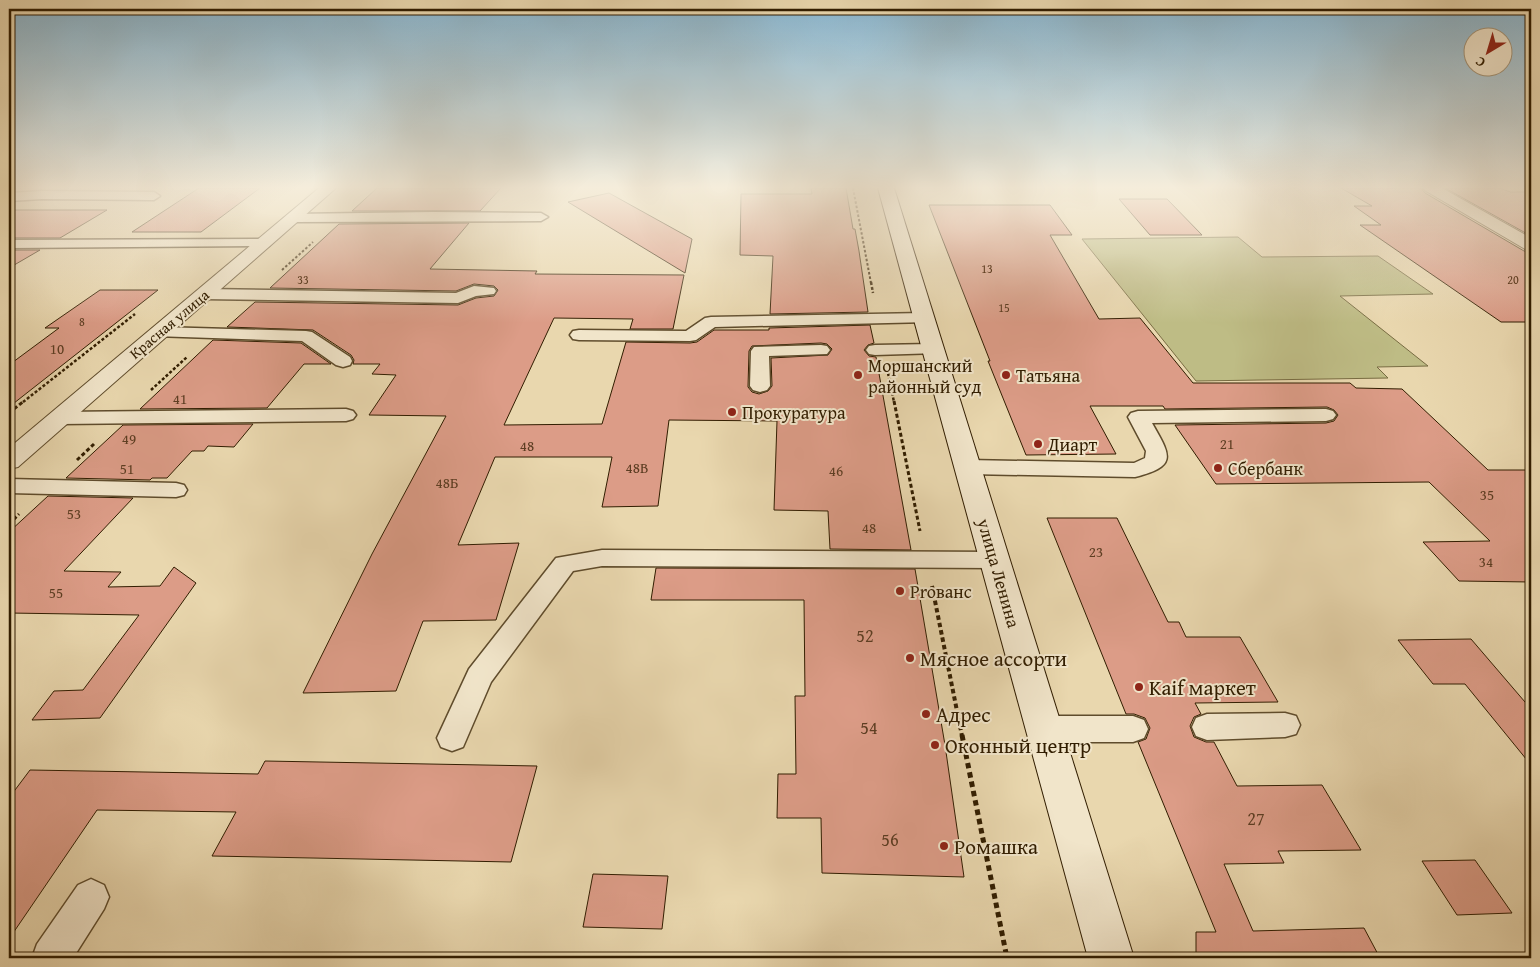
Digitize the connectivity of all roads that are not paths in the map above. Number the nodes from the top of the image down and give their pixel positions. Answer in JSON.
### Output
{"nodes":[{"id":1,"x":275,"y":233,"type":"edge"},
{"id":2,"x":899,"y":233,"type":"edge"},
{"id":3,"x":1510,"y":233,"type":"edge"},
{"id":4,"x":264,"y":243,"type":"junction"},
{"id":5,"x":9,"y":244,"type":"edge"},
{"id":6,"x":1531,"y":245,"type":"edge"},
{"id":7,"x":488,"y":291,"type":"dead end"},
{"id":8,"x":204,"y":294,"type":"junction"},
{"id":9,"x":924,"y":318,"type":"junction"},
{"id":10,"x":160,"y":332,"type":"junction"},
{"id":11,"x":579,"y":335,"type":"dead end"},
{"id":12,"x":933,"y":349,"type":"junction"},
{"id":13,"x":821,"y":350,"type":"dead end"},
{"id":14,"x":875,"y":350,"type":"dead end"},
{"id":15,"x":343,"y":361,"type":"dead end"},
{"id":16,"x":760,"y":386,"type":"dead end"},
{"id":17,"x":346,"y":415,"type":"dead end"},
{"id":18,"x":1326,"y":415,"type":"dead end"},
{"id":19,"x":59,"y":418,"type":"junction"},
{"id":20,"x":9,"y":460,"type":"edge"},
{"id":21,"x":968,"y":467,"type":"junction"},
{"id":22,"x":9,"y":486,"type":"edge"},
{"id":23,"x":176,"y":490,"type":"dead end"},
{"id":24,"x":995,"y":560,"type":"junction"},
{"id":25,"x":1285,"y":725,"type":"dead end"},
{"id":26,"x":1207,"y":727,"type":"dead end"},
{"id":27,"x":1044,"y":729,"type":"junction"},
{"id":28,"x":1132,"y":729,"type":"dead end"},
{"id":29,"x":452,"y":738,"type":"dead end"},
{"id":30,"x":91,"y":897,"type":"dead end"},
{"id":31,"x":51,"y":958,"type":"edge"},
{"id":32,"x":1110,"y":958,"type":"edge"}],
"edges":[{"from":1,"to":4,"type":"main road","name":"Красная улица"},
{"from":2,"to":9,"type":"main road","name":"улица Ленина"},
{"from":3,"to":6,"type":"main road"},
{"from":4,"to":5,"type":"lane"},
{"from":4,"to":8,"type":"main road","name":"Красная улица"},
{"from":7,"to":8,"type":"lane"},
{"from":8,"to":10,"type":"main road","name":"Красная улица"},
{"from":9,"to":11,"type":"lane"},
{"from":9,"to":12,"type":"main road","name":"улица Ленина"},
{"from":10,"to":15,"type":"lane"},
{"from":10,"to":19,"type":"main road","name":"Красная улица"},
{"from":12,"to":14,"type":"lane"},
{"from":12,"to":21,"type":"main road","name":"улица Ленина"},
{"from":13,"to":16,"type":"lane"},
{"from":17,"to":19,"type":"lane"},
{"from":18,"to":21,"type":"lane"},
{"from":19,"to":20,"type":"main road","name":"Красная улица"},
{"from":21,"to":24,"type":"main road","name":"улица Ленина"},
{"from":22,"to":23,"type":"lane"},
{"from":24,"to":27,"type":"main road","name":"улица Ленина"},
{"from":24,"to":29,"type":"lane"},
{"from":25,"to":26,"type":"lane"},
{"from":27,"to":28,"type":"lane"},
{"from":27,"to":32,"type":"main road","name":"улица Ленина"},
{"from":30,"to":31,"type":"lane"}]}
